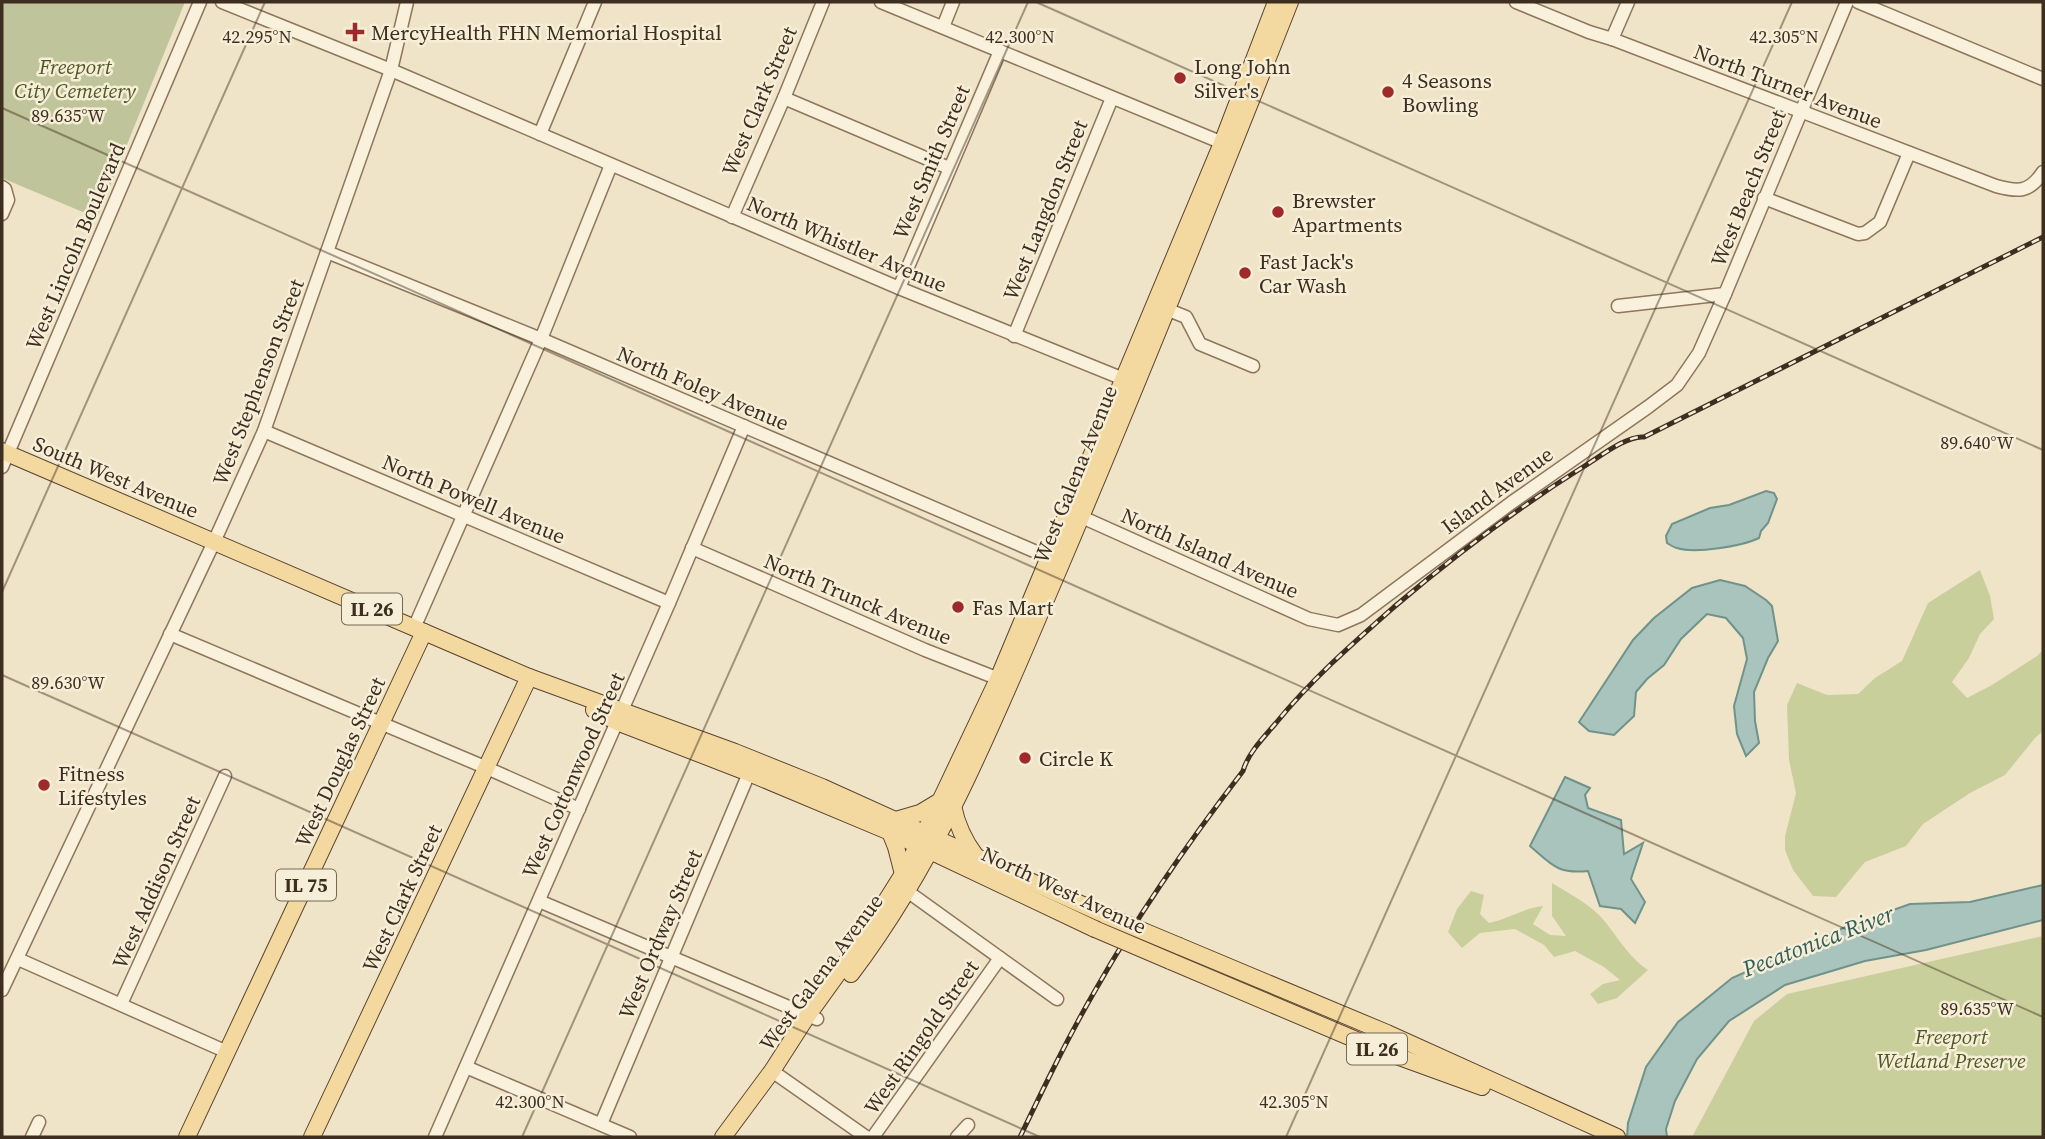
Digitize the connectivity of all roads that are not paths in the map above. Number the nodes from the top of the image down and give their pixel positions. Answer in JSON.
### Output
{"nodes":[{"id":1,"x":200,"y":2,"type":"edge"},
{"id":2,"x":222,"y":2,"type":"edge"},
{"id":3,"x":407,"y":2,"type":"edge"},
{"id":4,"x":595,"y":2,"type":"edge"},
{"id":5,"x":823,"y":2,"type":"edge"},
{"id":6,"x":881,"y":2,"type":"edge"},
{"id":7,"x":953,"y":2,"type":"edge"},
{"id":8,"x":1276,"y":2,"type":"edge"},
{"id":9,"x":1290,"y":2,"type":"edge"},
{"id":10,"x":1516,"y":2,"type":"edge"},
{"id":11,"x":1628,"y":2,"type":"edge"},
{"id":12,"x":1847,"y":2,"type":"edge"},
{"id":13,"x":1858,"y":2,"type":"edge"},
{"id":14,"x":943,"y":27,"type":"junction"},
{"id":15,"x":1612,"y":39,"type":"junction"},
{"id":16,"x":1000,"y":51,"type":"junction"},
{"id":17,"x":391,"y":70,"type":"junction"},
{"id":18,"x":2043,"y":79,"type":"edge"},
{"id":19,"x":1112,"y":98,"type":"junction"},
{"id":20,"x":784,"y":99,"type":"junction"},
{"id":21,"x":1801,"y":110,"type":"junction"},
{"id":22,"x":540,"y":134,"type":"junction"},
{"id":23,"x":1228,"y":145,"type":"junction"},
{"id":24,"x":1909,"y":153,"type":"junction"},
{"id":25,"x":611,"y":165,"type":"junction"},
{"id":26,"x":949,"y":168,"type":"junction"},
{"id":27,"x":2043,"y":172,"type":"edge"},
{"id":28,"x":3,"y":188,"type":"edge"},
{"id":29,"x":1764,"y":198,"type":"junction"},
{"id":30,"x":2,"y":214,"type":"edge"},
{"id":31,"x":732,"y":217,"type":"junction"},
{"id":32,"x":327,"y":252,"type":"junction"},
{"id":33,"x":899,"y":288,"type":"junction"},
{"id":34,"x":1725,"y":294,"type":"junction"},
{"id":35,"x":1618,"y":306,"type":"dead end"},
{"id":36,"x":1166,"y":309,"type":"junction"},
{"id":37,"x":1014,"y":336,"type":"junction"},
{"id":38,"x":541,"y":339,"type":"junction"},
{"id":39,"x":1253,"y":366,"type":"dead end"},
{"id":40,"x":1129,"y":382,"type":"junction"},
{"id":41,"x":1677,"y":385,"type":"joint"},
{"id":42,"x":744,"y":426,"type":"junction"},
{"id":43,"x":264,"y":431,"type":"junction"},
{"id":44,"x":4,"y":458,"type":"edge"},
{"id":45,"x":1075,"y":514,"type":"junction"},
{"id":46,"x":464,"y":516,"type":"junction"},
{"id":47,"x":214,"y":542,"type":"junction"},
{"id":48,"x":692,"y":548,"type":"junction"},
{"id":49,"x":1055,"y":560,"type":"junction"},
{"id":50,"x":669,"y":603,"type":"junction"},
{"id":51,"x":1338,"y":625,"type":"joint"},
{"id":52,"x":419,"y":630,"type":"junction"},
{"id":53,"x":170,"y":634,"type":"junction"},
{"id":54,"x":529,"y":677,"type":"junction"},
{"id":55,"x":1004,"y":681,"type":"junction"},
{"id":56,"x":619,"y":717,"type":"junction"},
{"id":57,"x":380,"y":724,"type":"junction"},
{"id":58,"x":752,"y":767,"type":"junction"},
{"id":59,"x":487,"y":768,"type":"junction"},
{"id":60,"x":225,"y":776,"type":"dead end"},
{"id":61,"x":947,"y":804,"type":"junction"},
{"id":62,"x":579,"y":809,"type":"junction"},
{"id":63,"x":893,"y":826,"type":"junction"},
{"id":64,"x":928,"y":842,"type":"junction"},
{"id":65,"x":977,"y":857,"type":"junction"},
{"id":66,"x":956,"y":862,"type":"junction"},
{"id":67,"x":910,"y":874,"type":"junction"},
{"id":68,"x":907,"y":891,"type":"junction"},
{"id":69,"x":539,"y":901,"type":"junction"},
{"id":70,"x":672,"y":956,"type":"junction"},
{"id":71,"x":1000,"y":958,"type":"junction"},
{"id":72,"x":18,"y":959,"type":"junction"},
{"id":73,"x":2,"y":990,"type":"edge"},
{"id":74,"x":1057,"y":999,"type":"dead end"},
{"id":75,"x":121,"y":1004,"type":"junction"},
{"id":76,"x":813,"y":1017,"type":"junction"},
{"id":77,"x":226,"y":1052,"type":"junction"},
{"id":78,"x":466,"y":1067,"type":"junction"},
{"id":79,"x":772,"y":1071,"type":"junction"},
{"id":80,"x":39,"y":1122,"type":"dead end"},
{"id":81,"x":601,"y":1124,"type":"junction"},
{"id":82,"x":968,"y":1125,"type":"dead end"},
{"id":83,"x":1588,"y":1125,"type":"junction"},
{"id":84,"x":32,"y":1137,"type":"edge"},
{"id":85,"x":187,"y":1137,"type":"edge"},
{"id":86,"x":312,"y":1137,"type":"edge"},
{"id":87,"x":435,"y":1137,"type":"edge"},
{"id":88,"x":630,"y":1137,"type":"edge"},
{"id":89,"x":723,"y":1137,"type":"edge"},
{"id":90,"x":866,"y":1137,"type":"edge"},
{"id":91,"x":873,"y":1137,"type":"edge"},
{"id":92,"x":957,"y":1137,"type":"edge"},
{"id":93,"x":1617,"y":1137,"type":"edge"}],
"edges":[{"from":1,"to":44,"type":"street","name":"West Lincoln Boulevard"},
{"from":2,"to":17,"type":"street","name":"North Whistler Avenue"},
{"from":3,"to":17,"type":"street","name":"West Stephenson Street"},
{"from":4,"to":22,"type":"street"},
{"from":5,"to":20,"type":"street","name":"West Clark Street"},
{"from":6,"to":14,"type":"street"},
{"from":7,"to":14,"type":"street"},
{"from":8,"to":23,"type":"main road","name":"West Galena Avenue"},
{"from":9,"to":23,"type":"main road","name":"West Galena Avenue"},
{"from":10,"to":15,"type":"street","name":"North Turner Avenue"},
{"from":11,"to":15,"type":"street"},
{"from":12,"to":21,"type":"street","name":"West Beach Street"},
{"from":13,"to":18,"type":"street"},
{"from":14,"to":16,"type":"street"},
{"from":15,"to":21,"type":"street","name":"North Turner Avenue"},
{"from":16,"to":19,"type":"street"},
{"from":16,"to":26,"type":"street","name":"West Smith Street"},
{"from":17,"to":22,"type":"street","name":"North Whistler Avenue"},
{"from":17,"to":32,"type":"street","name":"West Stephenson Street"},
{"from":19,"to":23,"type":"street"},
{"from":19,"to":37,"type":"street","name":"West Langdon Street"},
{"from":20,"to":26,"type":"street"},
{"from":20,"to":31,"type":"street","name":"West Clark Street"},
{"from":21,"to":24,"type":"street","name":"North Turner Avenue"},
{"from":21,"to":29,"type":"street","name":"West Beach Street"},
{"from":22,"to":25,"type":"street","name":"North Whistler Avenue"},
{"from":23,"to":36,"type":"main road","name":"West Galena Avenue"},
{"from":23,"to":40,"type":"main road","name":"West Galena Avenue"},
{"from":24,"to":27,"type":"street","name":"North Turner Avenue"},
{"from":24,"to":29,"type":"street"},
{"from":25,"to":31,"type":"street","name":"North Whistler Avenue"},
{"from":25,"to":38,"type":"street","name":"West Douglas Street"},
{"from":26,"to":33,"type":"street","name":"West Smith Street"},
{"from":28,"to":30,"type":"street"},
{"from":29,"to":34,"type":"street","name":"West Beach Street"},
{"from":31,"to":33,"type":"street","name":"North Whistler Avenue"},
{"from":32,"to":38,"type":"street","name":"North Foley Avenue"},
{"from":32,"to":43,"type":"street","name":"West Stephenson Street"},
{"from":33,"to":37,"type":"street","name":"North Whistler Avenue"},
{"from":34,"to":35,"type":"street"},
{"from":34,"to":41,"type":"street","name":"West Beach Street"},
{"from":36,"to":39,"type":"street"},
{"from":36,"to":40,"type":"main road","name":"West Galena Avenue"},
{"from":37,"to":40,"type":"street","name":"North Whistler Avenue"},
{"from":38,"to":42,"type":"street","name":"North Foley Avenue"},
{"from":38,"to":46,"type":"street","name":"West Douglas Street"},
{"from":40,"to":45,"type":"main road","name":"West Galena Avenue"},
{"from":41,"to":51,"type":"street","name":"Island Avenue"},
{"from":42,"to":48,"type":"street","name":"West Cottonwood Street"},
{"from":42,"to":49,"type":"street","name":"North Foley Avenue"},
{"from":43,"to":46,"type":"street","name":"North Powell Avenue"},
{"from":43,"to":47,"type":"street","name":"West Stephenson Street"},
{"from":44,"to":47,"type":"main road","name":"South West Avenue","number":"IL 26"},
{"from":45,"to":49,"type":"main road","name":"West Galena Avenue"},
{"from":45,"to":51,"type":"street","name":"North Island Avenue"},
{"from":46,"to":50,"type":"street","name":"North Powell Avenue"},
{"from":46,"to":52,"type":"street","name":"West Douglas Street"},
{"from":47,"to":52,"type":"main road","name":"North West Avenue","number":"IL 26"},
{"from":47,"to":53,"type":"street","name":"West Stephenson Street"},
{"from":48,"to":50,"type":"street","name":"West Cottonwood Street"},
{"from":48,"to":55,"type":"street","name":"North Trunck Avenue"},
{"from":49,"to":55,"type":"main road","name":"West Galena Avenue"},
{"from":50,"to":56,"type":"street","name":"West Cottonwood Street"},
{"from":52,"to":54,"type":"main road","name":"North West Avenue","number":"IL 26"},
{"from":52,"to":57,"type":"main road","name":"West Douglas Street","number":"IL 75"},
{"from":53,"to":57,"type":"street"},
{"from":53,"to":72,"type":"street","name":"West Stephenson Street"},
{"from":54,"to":56,"type":"main road","name":"North West Avenue","number":"IL 26"},
{"from":54,"to":59,"type":"main road","name":"West Clark Street"},
{"from":55,"to":61,"type":"main road","name":"West Galena Avenue"},
{"from":56,"to":58,"type":"main road","name":"North West Avenue","number":"IL 26"},
{"from":56,"to":62,"type":"street","name":"West Cottonwood Street"},
{"from":57,"to":59,"type":"street"},
{"from":57,"to":77,"type":"main road","name":"West Douglas Street","number":"IL 75"},
{"from":58,"to":63,"type":"main road","name":"North West Avenue","number":"IL 26"},
{"from":58,"to":70,"type":"street","name":"West Ordway Street"},
{"from":59,"to":62,"type":"street"},
{"from":59,"to":86,"type":"main road","name":"West Clark Street"},
{"from":60,"to":75,"type":"street","name":"West Addison Street"},
{"from":61,"to":63,"type":"main road"},
{"from":61,"to":64,"type":"main road","name":"West Galena Avenue"},
{"from":61,"to":65,"type":"main road"},
{"from":62,"to":69,"type":"street","name":"West Cottonwood Street"},
{"from":63,"to":64,"type":"main road","name":"North West Avenue","number":"IL 26"},
{"from":63,"to":67,"type":"main road"},
{"from":64,"to":65,"type":"main road","name":"North West Avenue","number":"IL 26"},
{"from":64,"to":66,"type":"main road","name":"North West Avenue","number":"IL 26"},
{"from":64,"to":67,"type":"main road","name":"West Galena Avenue"},
{"from":65,"to":83,"type":"main road","name":"North West Avenue","number":"IL 26","bridge":true},
{"from":66,"to":67,"type":"main road"},
{"from":66,"to":83,"type":"main road","name":"North West Avenue","number":"IL 26","bridge":true},
{"from":67,"to":68,"type":"main road","name":"West Galena Avenue"},
{"from":67,"to":76,"type":"main road","name":"West Galena Avenue"},
{"from":68,"to":71,"type":"street"},
{"from":68,"to":76,"type":"main road","name":"West Galena Avenue"},
{"from":69,"to":70,"type":"street"},
{"from":69,"to":78,"type":"street","name":"West Cottonwood Street"},
{"from":70,"to":76,"type":"street"},
{"from":70,"to":81,"type":"street","name":"West Ordway Street"},
{"from":71,"to":74,"type":"street"},
{"from":71,"to":91,"type":"street","name":"West Ringold Street"},
{"from":72,"to":73,"type":"street","name":"West Stephenson Street"},
{"from":72,"to":75,"type":"street"},
{"from":75,"to":77,"type":"street"},
{"from":76,"to":79,"type":"main road","name":"West Galena Avenue"},
{"from":77,"to":85,"type":"main road","name":"West Douglas Street","number":"IL 75"},
{"from":78,"to":81,"type":"street"},
{"from":78,"to":87,"type":"street","name":"West Cottonwood Street"},
{"from":79,"to":89,"type":"main road","name":"West Galena Avenue"},
{"from":79,"to":90,"type":"street"},
{"from":80,"to":84,"type":"street"},
{"from":81,"to":88,"type":"street"},
{"from":82,"to":92,"type":"street"},
{"from":83,"to":93,"type":"main road","name":"North West Avenue","number":"IL 26"}]}
